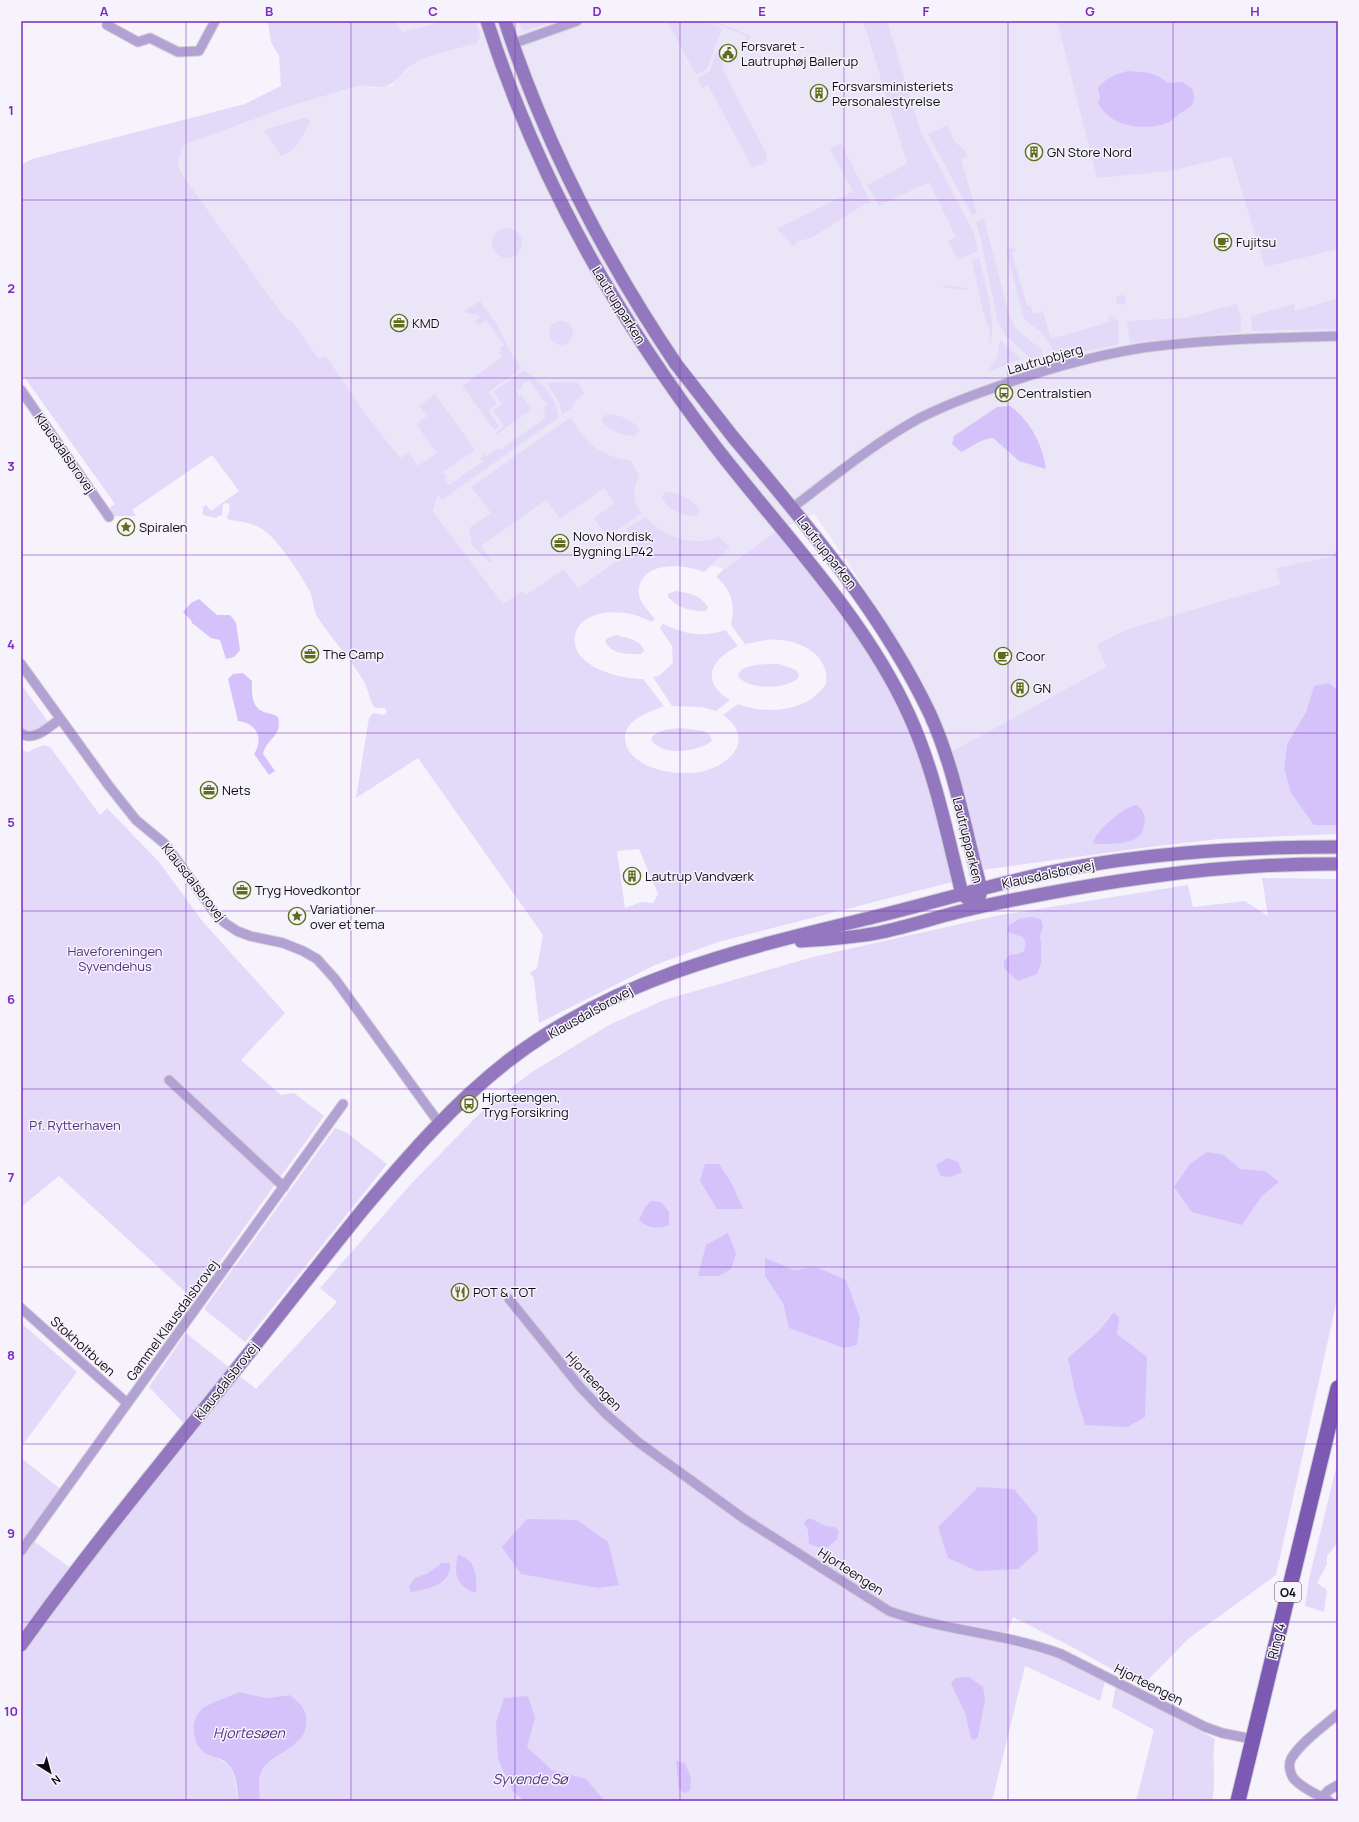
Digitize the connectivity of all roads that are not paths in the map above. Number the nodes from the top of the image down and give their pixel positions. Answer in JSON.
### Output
{"nodes":[{"id":1,"x":109,"y":21,"type":"edge"},
{"id":2,"x":215,"y":21,"type":"edge"},
{"id":3,"x":487,"y":21,"type":"edge"},
{"id":4,"x":505,"y":21,"type":"edge"},
{"id":5,"x":577,"y":21,"type":"edge"},
{"id":6,"x":512,"y":44,"type":"junction"},
{"id":7,"x":496,"y":50,"type":"junction"},
{"id":8,"x":1338,"y":336,"type":"edge"},
{"id":9,"x":21,"y":390,"type":"edge"},
{"id":10,"x":792,"y":508,"type":"junction"},
{"id":11,"x":109,"y":517,"type":"dead end"},
{"id":12,"x":776,"y":521,"type":"junction"},
{"id":13,"x":21,"y":664,"type":"edge"},
{"id":14,"x":60,"y":719,"type":"junction"},
{"id":15,"x":21,"y":733,"type":"edge"},
{"id":16,"x":1338,"y":847,"type":"edge"},
{"id":17,"x":1338,"y":864,"type":"edge"},
{"id":18,"x":981,"y":889,"type":"junction"},
{"id":19,"x":962,"y":894,"type":"junction"},
{"id":20,"x":978,"y":907,"type":"junction"},
{"id":21,"x":765,"y":943,"type":"junction"},
{"id":22,"x":169,"y":1080,"type":"dead end"},
{"id":23,"x":343,"y":1104,"type":"dead end"},
{"id":24,"x":438,"y":1123,"type":"junction"},
{"id":25,"x":284,"y":1187,"type":"junction"},
{"id":26,"x":509,"y":1299,"type":"dead end"},
{"id":27,"x":21,"y":1308,"type":"edge"},
{"id":28,"x":1338,"y":1388,"type":"edge"},
{"id":29,"x":127,"y":1403,"type":"junction"},
{"id":30,"x":21,"y":1551,"type":"edge"},
{"id":31,"x":21,"y":1645,"type":"edge"},
{"id":32,"x":1338,"y":1714,"type":"edge"},
{"id":33,"x":1252,"y":1739,"type":"junction"},
{"id":34,"x":1338,"y":1785,"type":"edge"},
{"id":35,"x":1326,"y":1799,"type":"edge"},
{"id":36,"x":1238,"y":1801,"type":"edge"}],
"edges":[{"from":1,"to":2,"type":"street"},
{"from":3,"to":7,"type":"street","name":"Lautrupparken"},
{"from":4,"to":6,"type":"street","name":"Lautrupparken"},
{"from":5,"to":6,"type":"street"},
{"from":6,"to":7,"type":"street"},
{"from":6,"to":10,"type":"street","name":"Lautrupparken"},
{"from":7,"to":12,"type":"street","name":"Lautrupparken"},
{"from":8,"to":10,"type":"street","name":"Lautrupbjerg"},
{"from":9,"to":11,"type":"street","name":"Klausdalsbrovej"},
{"from":10,"to":12,"type":"street"},
{"from":10,"to":18,"type":"street","name":"Lautrupparken"},
{"from":12,"to":19,"type":"street","name":"Lautrupparken"},
{"from":13,"to":14,"type":"street","name":"Klausdalsbrovej"},
{"from":14,"to":15,"type":"street"},
{"from":14,"to":24,"type":"street","name":"Klausdalsbrovej"},
{"from":16,"to":18,"type":"street","name":"Klausdalsbrovej"},
{"from":17,"to":20,"type":"street","name":"Klausdalsbrovej"},
{"from":18,"to":19,"type":"street","name":"Klausdalsbrovej"},
{"from":18,"to":20,"type":"street","name":"Lautrupparken"},
{"from":19,"to":20,"type":"street","name":"Lautrupparken"},
{"from":19,"to":21,"type":"street","name":"Klausdalsbrovej"},
{"from":20,"to":21,"type":"street","name":"Klausdalsbrovej"},
{"from":21,"to":24,"type":"street","name":"Klausdalsbrovej"},
{"from":22,"to":25,"type":"street"},
{"from":23,"to":25,"type":"street","name":"Gammel Klausdalsbrovej"},
{"from":24,"to":31,"type":"street","name":"Klausdalsbrovej"},
{"from":25,"to":29,"type":"street","name":"Gammel Klausdalsbrovej"},
{"from":26,"to":33,"type":"street","name":"Hjorteengen"},
{"from":27,"to":29,"type":"street","name":"Stokholtbuen"},
{"from":28,"to":33,"type":"main road","name":"Ring 4","number":"O4"},
{"from":29,"to":30,"type":"street","name":"Gammel Klausdalsbrovej"},
{"from":32,"to":35,"type":"street"},
{"from":33,"to":36,"type":"main road","name":"Ring 4","number":"O4"},
{"from":34,"to":35,"type":"street"}]}
